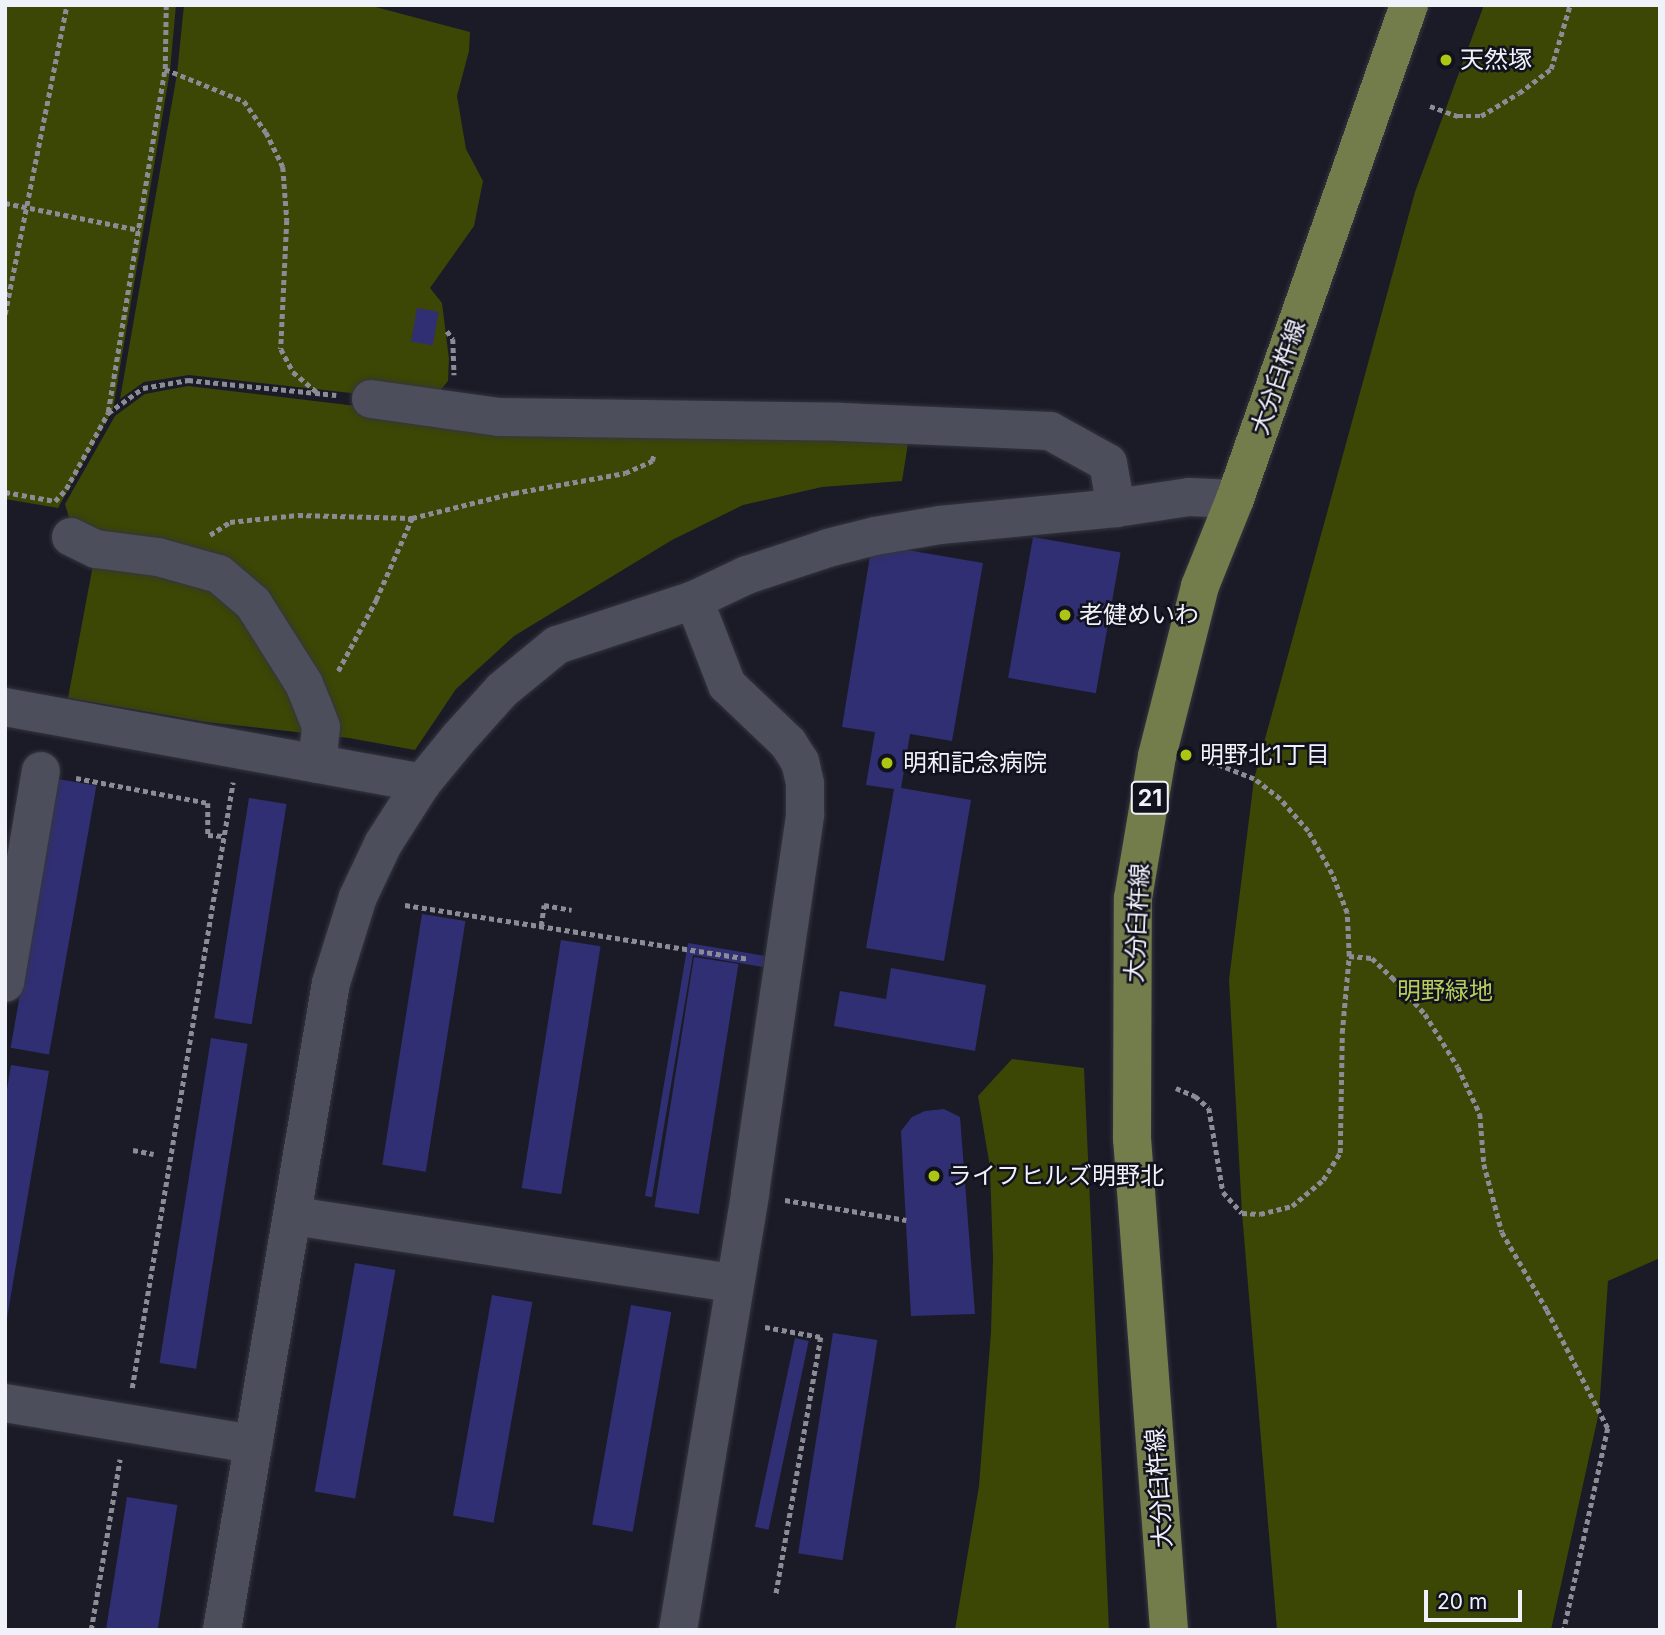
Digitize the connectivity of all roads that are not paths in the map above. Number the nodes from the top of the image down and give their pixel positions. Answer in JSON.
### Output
{"nodes":[{"id":1,"x":1409,"y":5,"type":"edge"},
{"id":2,"x":371,"y":399,"type":"road end"},
{"id":3,"x":1235,"y":499,"type":"junction"},
{"id":4,"x":1116,"y":508,"type":"junction"},
{"id":5,"x":71,"y":537,"type":"dead end"},
{"id":6,"x":695,"y":600,"type":"junction"},
{"id":7,"x":5,"y":707,"type":"edge"},
{"id":8,"x":317,"y":764,"type":"junction"},
{"id":9,"x":41,"y":771,"type":"road end"},
{"id":10,"x":422,"y":783,"type":"junction"},
{"id":11,"x":5,"y":983,"type":"edge"},
{"id":12,"x":294,"y":1216,"type":"junction"},
{"id":13,"x":734,"y":1283,"type":"junction"},
{"id":14,"x":5,"y":1403,"type":"edge"},
{"id":15,"x":254,"y":1444,"type":"junction"},
{"id":16,"x":222,"y":1630,"type":"edge"},
{"id":17,"x":678,"y":1630,"type":"edge"},
{"id":18,"x":1169,"y":1630,"type":"edge"}],
"edges":[{"from":1,"to":3,"type":"main road","name":"大分臼杵線","number":"21"},
{"from":2,"to":4,"type":"street"},
{"from":3,"to":4,"type":"street"},
{"from":3,"to":18,"type":"main road","name":"大分臼杵線","number":"21"},
{"from":4,"to":6,"type":"street"},
{"from":5,"to":8,"type":"street"},
{"from":6,"to":10,"type":"street"},
{"from":6,"to":13,"type":"street"},
{"from":7,"to":8,"type":"street"},
{"from":8,"to":10,"type":"street"},
{"from":9,"to":11,"type":"street"},
{"from":10,"to":12,"type":"street"},
{"from":12,"to":13,"type":"street"},
{"from":12,"to":15,"type":"street"},
{"from":13,"to":17,"type":"street"},
{"from":14,"to":15,"type":"street"},
{"from":15,"to":16,"type":"street"}]}
